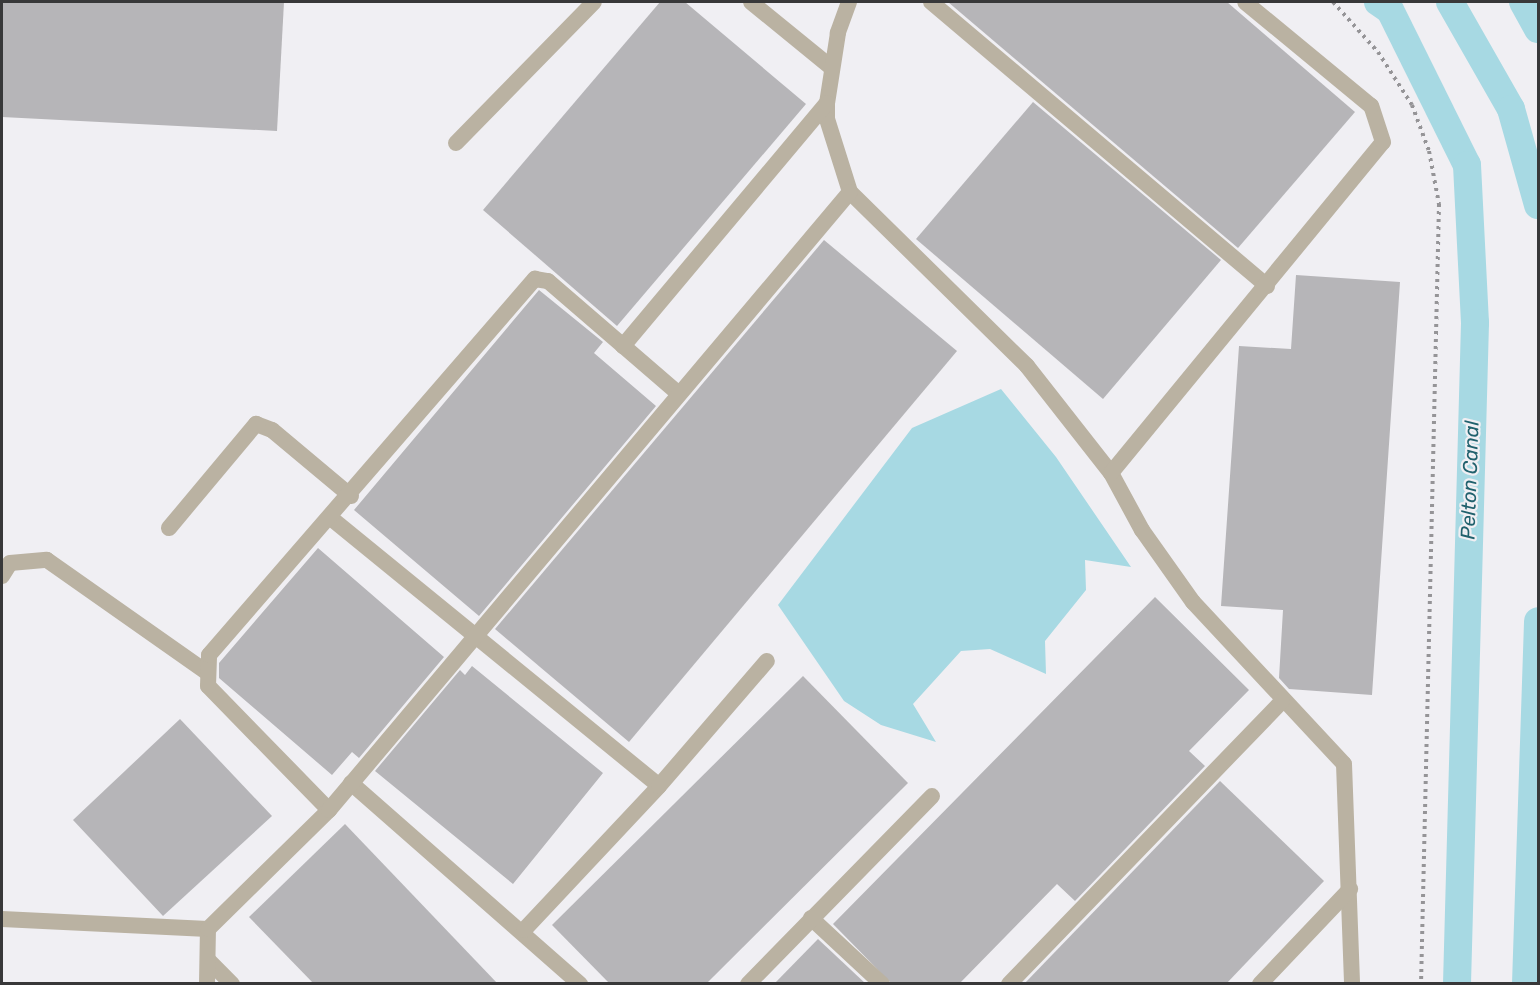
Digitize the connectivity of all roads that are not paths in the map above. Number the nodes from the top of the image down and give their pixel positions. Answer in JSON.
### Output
{"nodes":[{"id":1,"x":594,"y":2,"type":"edge"},
{"id":2,"x":751,"y":2,"type":"edge"},
{"id":3,"x":849,"y":2,"type":"edge"},
{"id":4,"x":931,"y":2,"type":"edge"},
{"id":5,"x":1245,"y":2,"type":"edge"},
{"id":6,"x":832,"y":68,"type":"junction"},
{"id":7,"x":827,"y":103,"type":"junction"},
{"id":8,"x":456,"y":143,"type":"dead end"},
{"id":9,"x":850,"y":192,"type":"junction"},
{"id":10,"x":1267,"y":286,"type":"junction"},
{"id":11,"x":623,"y":346,"type":"junction"},
{"id":12,"x":679,"y":394,"type":"junction"},
{"id":13,"x":1111,"y":473,"type":"junction"},
{"id":14,"x":351,"y":496,"type":"junction"},
{"id":15,"x":332,"y":519,"type":"junction"},
{"id":16,"x":169,"y":528,"type":"dead end"},
{"id":17,"x":2,"y":576,"type":"edge"},
{"id":18,"x":473,"y":636,"type":"junction"},
{"id":19,"x":767,"y":661,"type":"dead end"},
{"id":20,"x":205,"y":671,"type":"junction"},
{"id":21,"x":1282,"y":701,"type":"junction"},
{"id":22,"x":351,"y":783,"type":"junction"},
{"id":23,"x":659,"y":786,"type":"junction"},
{"id":24,"x":932,"y":796,"type":"dead end"},
{"id":25,"x":329,"y":810,"type":"junction"},
{"id":26,"x":1350,"y":889,"type":"junction"},
{"id":27,"x":811,"y":918,"type":"junction"},
{"id":28,"x":2,"y":919,"type":"edge"},
{"id":29,"x":208,"y":929,"type":"junction"},
{"id":30,"x":524,"y":930,"type":"junction"},
{"id":31,"x":208,"y":960,"type":"junction"},
{"id":32,"x":207,"y":984,"type":"edge"},
{"id":33,"x":232,"y":984,"type":"edge"},
{"id":34,"x":580,"y":984,"type":"edge"},
{"id":35,"x":748,"y":984,"type":"edge"},
{"id":36,"x":882,"y":984,"type":"edge"},
{"id":37,"x":1009,"y":984,"type":"edge"},
{"id":38,"x":1260,"y":984,"type":"edge"},
{"id":39,"x":1352,"y":984,"type":"edge"}],
"edges":[{"from":1,"to":8,"type":"lane"},
{"from":2,"to":6,"type":"lane"},
{"from":3,"to":6,"type":"lane"},
{"from":4,"to":10,"type":"lane"},
{"from":5,"to":10,"type":"lane"},
{"from":6,"to":7,"type":"lane"},
{"from":7,"to":9,"type":"lane"},
{"from":7,"to":11,"type":"lane"},
{"from":9,"to":12,"type":"lane"},
{"from":9,"to":13,"type":"lane"},
{"from":10,"to":13,"type":"lane"},
{"from":11,"to":12,"type":"lane"},
{"from":11,"to":14,"type":"lane"},
{"from":12,"to":18,"type":"lane"},
{"from":13,"to":21,"type":"lane"},
{"from":14,"to":15,"type":"lane"},
{"from":14,"to":16,"type":"lane"},
{"from":15,"to":18,"type":"lane"},
{"from":15,"to":20,"type":"lane"},
{"from":17,"to":20,"type":"lane"},
{"from":18,"to":22,"type":"lane"},
{"from":18,"to":23,"type":"lane"},
{"from":19,"to":23,"type":"lane"},
{"from":20,"to":25,"type":"lane"},
{"from":21,"to":26,"type":"lane"},
{"from":21,"to":37,"type":"lane"},
{"from":22,"to":25,"type":"lane"},
{"from":22,"to":30,"type":"lane"},
{"from":23,"to":30,"type":"lane"},
{"from":24,"to":27,"type":"lane"},
{"from":25,"to":29,"type":"lane"},
{"from":26,"to":38,"type":"lane"},
{"from":26,"to":39,"type":"lane"},
{"from":27,"to":35,"type":"lane"},
{"from":27,"to":36,"type":"lane"},
{"from":28,"to":29,"type":"lane"},
{"from":29,"to":31,"type":"lane"},
{"from":30,"to":34,"type":"lane"},
{"from":31,"to":32,"type":"lane"},
{"from":31,"to":33,"type":"lane"}]}
